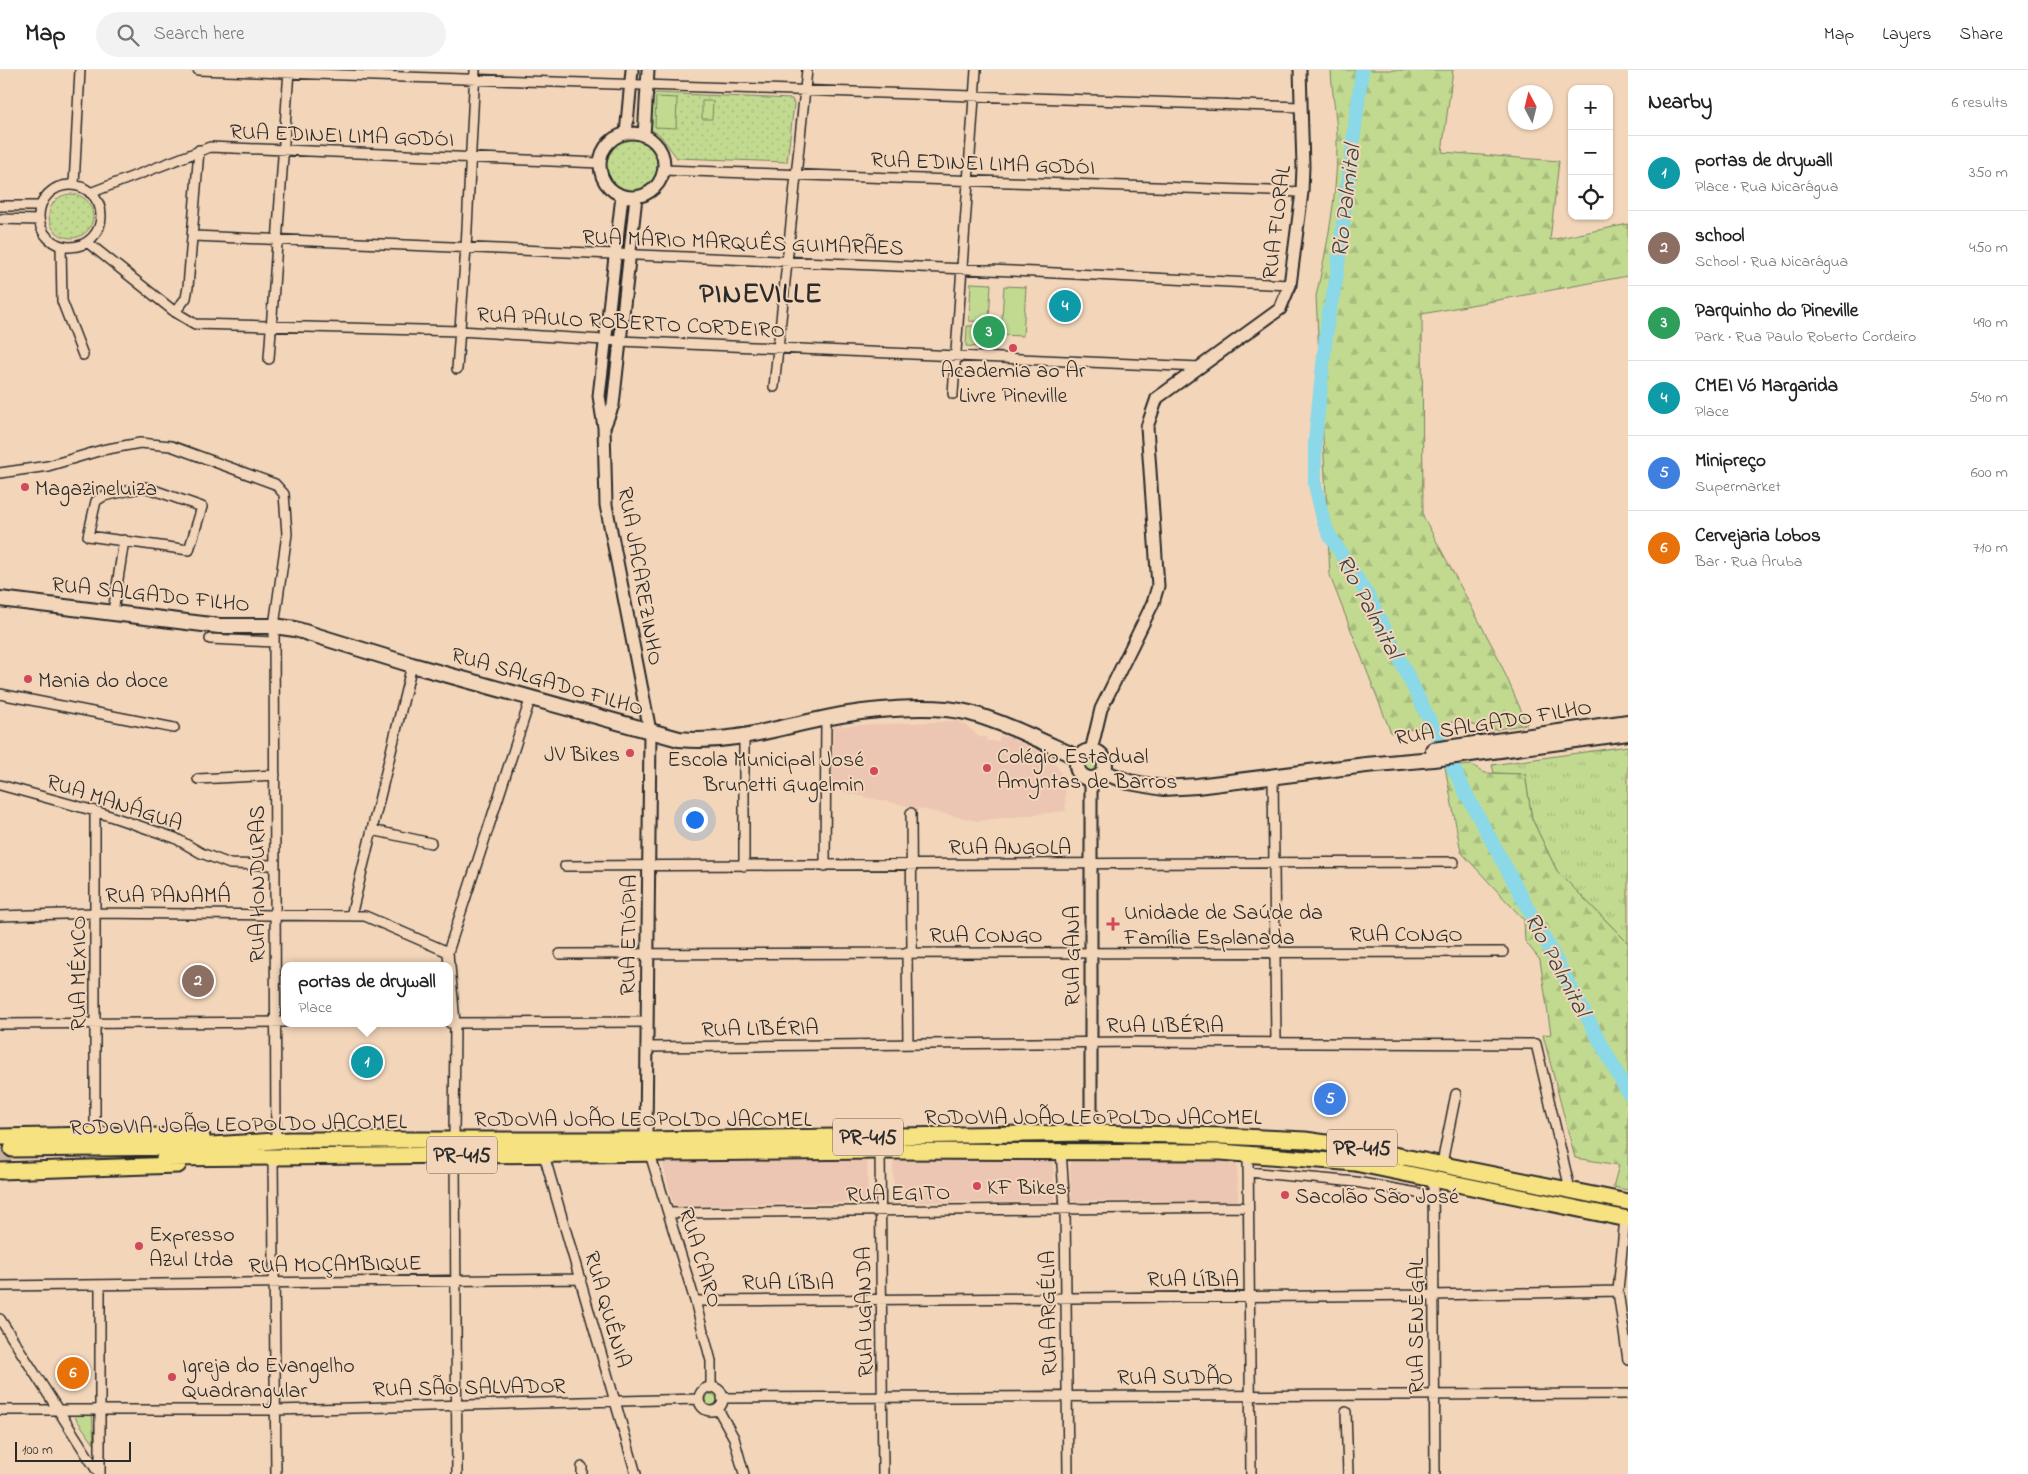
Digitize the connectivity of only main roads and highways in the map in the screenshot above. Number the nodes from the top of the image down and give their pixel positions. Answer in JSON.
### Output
{"nodes":[{"id":1,"x":0,"y":599,"type":"edge"},
{"id":2,"x":1628,"y":722,"type":"edge"},
{"id":3,"x":1628,"y":733,"type":"edge"},
{"id":4,"x":1469,"y":750,"type":"junction"},
{"id":5,"x":1085,"y":755,"type":"junction"},
{"id":6,"x":1097,"y":776,"type":"junction"},
{"id":7,"x":1091,"y":1133,"type":"junction"},
{"id":8,"x":0,"y":1137,"type":"edge"},
{"id":9,"x":276,"y":1141,"type":"junction"},
{"id":10,"x":648,"y":1147,"type":"junction"},
{"id":11,"x":454,"y":1148,"type":"junction"},
{"id":12,"x":1062,"y":1151,"type":"junction"},
{"id":13,"x":228,"y":1158,"type":"junction"},
{"id":14,"x":0,"y":1171,"type":"tunnel mouth"},
{"id":15,"x":1628,"y":1202,"type":"edge"},
{"id":16,"x":1627,"y":1219,"type":"edge"}],
"edges":[{"from":1,"to":5,"type":"main road","name":"RUA SALGADO FILHO"},
{"from":2,"to":4,"type":"main road","name":"RUA SALGADO FILHO"},
{"from":3,"to":4,"type":"main road","name":"RUA SALGADO FILHO"},
{"from":4,"to":6,"type":"main road","name":"RUA SALGADO FILHO"},
{"from":5,"to":6,"type":"main road"},
{"from":5,"to":6,"type":"main road"},
{"from":7,"to":10,"type":"highway","name":"RODOVIA JOÃO LEOPOLDO JACOMEL","number":"PR-415"},
{"from":7,"to":12,"type":"highway"},
{"from":7,"to":15,"type":"highway","name":"RODOVIA JOÃO LEOPOLDO JACOMEL","number":"PR-415"},
{"from":8,"to":9,"type":"highway"},
{"from":9,"to":11,"type":"highway","name":"RODOVIA JOÃO LEOPOLDO JACOMEL","number":"PR-415"},
{"from":9,"to":13,"type":"highway","name":"RODOVIA JOÃO LEOPOLDO JACOMEL","number":"PR-415"},
{"from":10,"to":11,"type":"highway","name":"RODOVIA JOÃO LEOPOLDO JACOMEL","number":"PR-415"},
{"from":10,"to":11,"type":"highway","name":"RODOVIA JOÃO LEOPOLDO JACOMEL","number":"PR-415"},
{"from":10,"to":12,"type":"highway","name":"RODOVIA JOÃO LEOPOLDO JACOMEL","number":"PR-415"},
{"from":11,"to":13,"type":"highway","name":"RODOVIA JOÃO LEOPOLDO JACOMEL","number":"PR-415"},
{"from":12,"to":16,"type":"highway","name":"RODOVIA JOÃO LEOPOLDO JACOMEL","number":"PR-415"},
{"from":13,"to":14,"type":"highway"}]}
